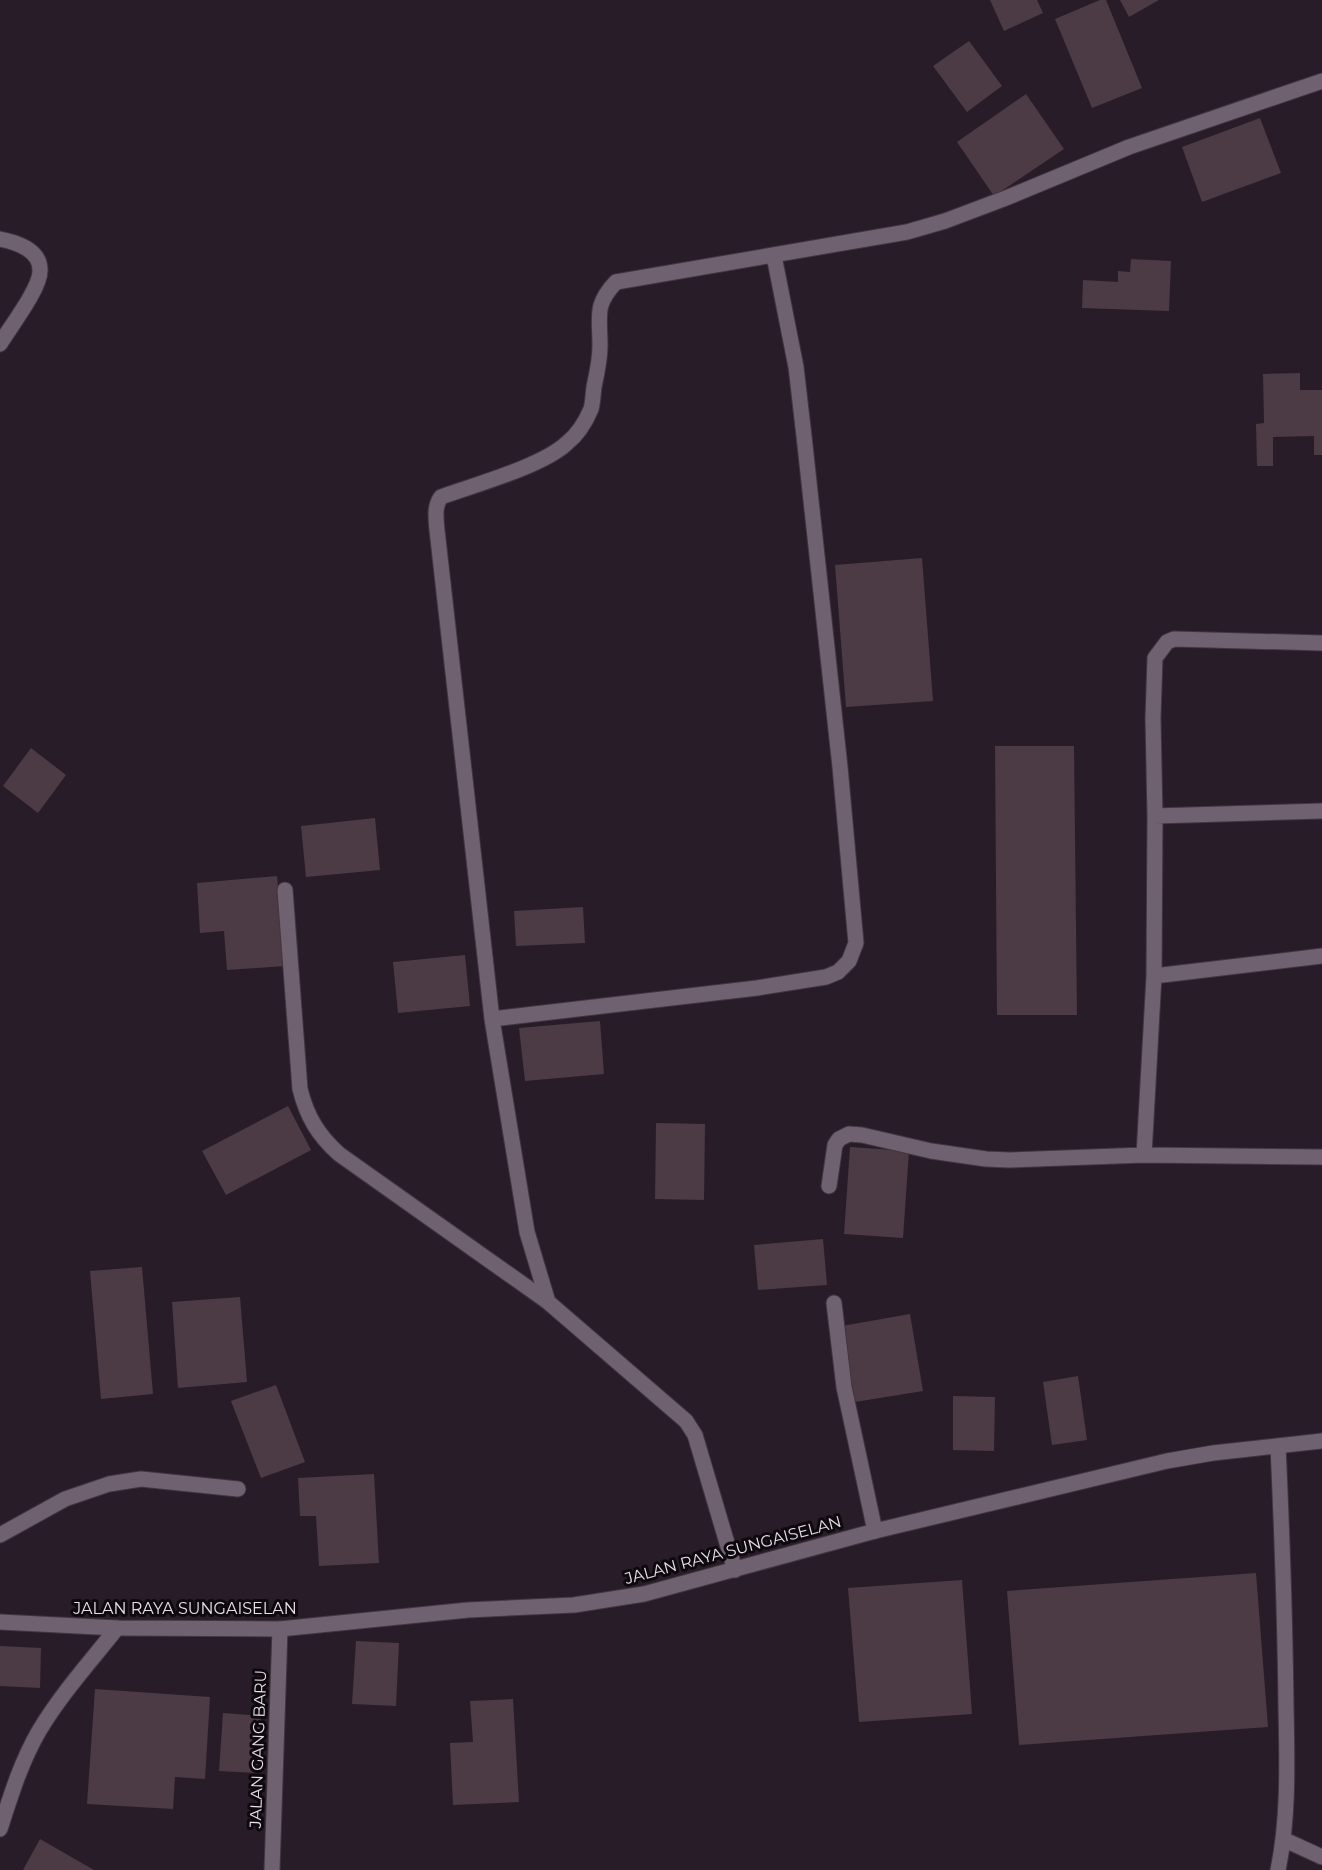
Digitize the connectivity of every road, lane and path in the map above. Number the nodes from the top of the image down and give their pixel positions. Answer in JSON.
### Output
{"nodes":[{"id":1,"x":1322,"y":81,"type":"edge"},
{"id":2,"x":0,"y":238,"type":"edge"},
{"id":3,"x":774,"y":256,"type":"junction"},
{"id":4,"x":0,"y":344,"type":"edge"},
{"id":5,"x":1322,"y":643,"type":"edge"},
{"id":6,"x":1322,"y":811,"type":"edge"},
{"id":7,"x":1155,"y":816,"type":"junction"},
{"id":8,"x":285,"y":890,"type":"dead end"},
{"id":9,"x":1322,"y":956,"type":"edge"},
{"id":10,"x":1154,"y":976,"type":"junction"},
{"id":11,"x":492,"y":1019,"type":"junction"},
{"id":12,"x":1144,"y":1155,"type":"junction"},
{"id":13,"x":1322,"y":1157,"type":"edge"},
{"id":14,"x":829,"y":1186,"type":"dead end"},
{"id":15,"x":548,"y":1302,"type":"junction"},
{"id":16,"x":834,"y":1303,"type":"dead end"},
{"id":17,"x":1322,"y":1441,"type":"edge"},
{"id":18,"x":1278,"y":1446,"type":"junction"},
{"id":19,"x":238,"y":1489,"type":"dead end"},
{"id":20,"x":875,"y":1531,"type":"junction"},
{"id":21,"x":0,"y":1535,"type":"edge"},
{"id":22,"x":735,"y":1570,"type":"junction"},
{"id":23,"x":0,"y":1622,"type":"edge"},
{"id":24,"x":117,"y":1628,"type":"junction"},
{"id":25,"x":280,"y":1629,"type":"junction"},
{"id":26,"x":0,"y":1829,"type":"edge"},
{"id":27,"x":1284,"y":1840,"type":"junction"},
{"id":28,"x":1322,"y":1857,"type":"edge"},
{"id":29,"x":272,"y":1870,"type":"edge"},
{"id":30,"x":1278,"y":1870,"type":"edge"}],
"edges":[{"from":1,"to":3,"type":"street"},
{"from":2,"to":4,"type":"street"},
{"from":3,"to":11,"type":"street"},
{"from":3,"to":11,"type":"street"},
{"from":5,"to":7,"type":"street"},
{"from":6,"to":7,"type":"street"},
{"from":7,"to":10,"type":"street"},
{"from":8,"to":15,"type":"street"},
{"from":9,"to":10,"type":"street"},
{"from":10,"to":12,"type":"street"},
{"from":11,"to":15,"type":"street"},
{"from":12,"to":13,"type":"street"},
{"from":12,"to":14,"type":"street"},
{"from":15,"to":22,"type":"street"},
{"from":16,"to":20,"type":"street"},
{"from":17,"to":18,"type":"street","name":"JALAN RAYA SUNGAISELAN"},
{"from":18,"to":20,"type":"street","name":"JALAN RAYA SUNGAISELAN"},
{"from":18,"to":27,"type":"street"},
{"from":19,"to":21,"type":"street"},
{"from":20,"to":22,"type":"street","name":"JALAN RAYA SUNGAISELAN"},
{"from":22,"to":25,"type":"street","name":"JALAN RAYA SUNGAISELAN"},
{"from":23,"to":24,"type":"street","name":"JALAN RAYA SUNGAISELAN"},
{"from":24,"to":25,"type":"street","name":"JALAN RAYA SUNGAISELAN"},
{"from":24,"to":26,"type":"street"},
{"from":25,"to":29,"type":"street","name":"JALAN GANG BARU"},
{"from":27,"to":28,"type":"street"},
{"from":27,"to":30,"type":"street"}]}
